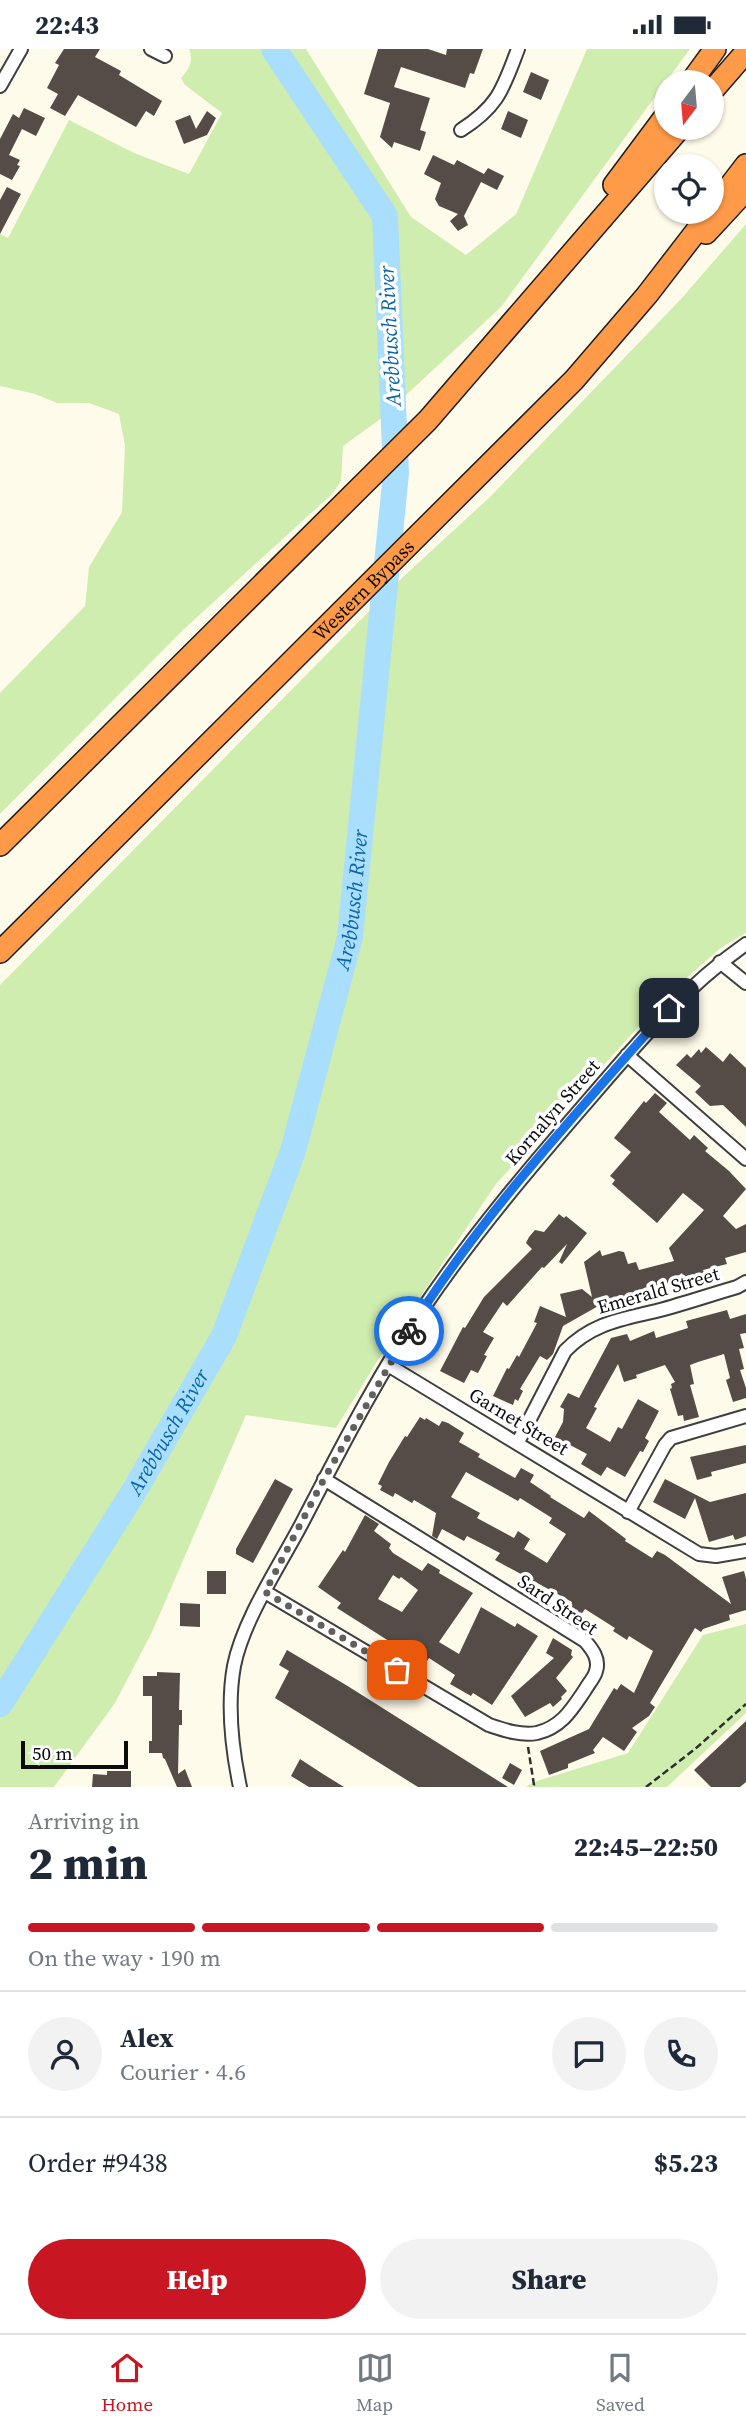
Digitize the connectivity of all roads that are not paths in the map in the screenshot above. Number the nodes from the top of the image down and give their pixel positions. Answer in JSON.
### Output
{"nodes":[{"id":1,"x":21,"y":49,"type":"edge"},
{"id":2,"x":151,"y":49,"type":"edge"},
{"id":3,"x":519,"y":49,"type":"edge"},
{"id":4,"x":715,"y":49,"type":"edge"},
{"id":5,"x":746,"y":52,"type":"edge"},
{"id":6,"x":165,"y":56,"type":"dead end"},
{"id":7,"x":700,"y":70,"type":"edge"},
{"id":8,"x":724,"y":77,"type":"edge"},
{"id":9,"x":0,"y":86,"type":"edge"},
{"id":10,"x":461,"y":130,"type":"dead end"},
{"id":11,"x":654,"y":131,"type":"edge"},
{"id":12,"x":670,"y":140,"type":"edge"},
{"id":13,"x":746,"y":165,"type":"edge"},
{"id":14,"x":746,"y":190,"type":"edge"},
{"id":15,"x":724,"y":194,"type":"edge"},
{"id":16,"x":701,"y":224,"type":"edge"},
{"id":17,"x":647,"y":295,"type":"junction"},
{"id":18,"x":506,"y":330,"type":"junction"},
{"id":19,"x":0,"y":845,"type":"edge"},
{"id":20,"x":746,"y":944,"type":"edge"},
{"id":21,"x":0,"y":952,"type":"edge"},
{"id":22,"x":720,"y":962,"type":"junction"},
{"id":23,"x":746,"y":983,"type":"edge"},
{"id":24,"x":627,"y":1055,"type":"junction"},
{"id":25,"x":746,"y":1159,"type":"edge"},
{"id":26,"x":746,"y":1282,"type":"edge"},
{"id":27,"x":388,"y":1365,"type":"junction"},
{"id":28,"x":746,"y":1416,"type":"edge"},
{"id":29,"x":518,"y":1442,"type":"junction"},
{"id":30,"x":324,"y":1479,"type":"junction"},
{"id":31,"x":628,"y":1512,"type":"junction"},
{"id":32,"x":746,"y":1551,"type":"edge"},
{"id":33,"x":265,"y":1592,"type":"junction"},
{"id":34,"x":240,"y":1787,"type":"edge"}],
"edges":[{"from":1,"to":9,"type":"street"},
{"from":2,"to":6,"type":"street"},
{"from":3,"to":10,"type":"street"},
{"from":4,"to":7,"type":"highway"},
{"from":5,"to":8,"type":"highway"},
{"from":11,"to":18,"type":"highway"},
{"from":12,"to":18,"type":"highway"},
{"from":13,"to":15,"type":"highway","name":"Western Bypass"},
{"from":14,"to":17,"type":"highway"},
{"from":16,"to":17,"type":"highway","name":"Western Bypass"},
{"from":17,"to":21,"type":"highway","name":"Western Bypass"},
{"from":18,"to":19,"type":"highway"},
{"from":20,"to":22,"type":"street","name":"Kornalyn Street"},
{"from":22,"to":23,"type":"street"},
{"from":22,"to":24,"type":"street","name":"Kornalyn Street"},
{"from":24,"to":25,"type":"street"},
{"from":24,"to":27,"type":"street","name":"Kornalyn Street"},
{"from":26,"to":29,"type":"street","name":"Emerald Street"},
{"from":27,"to":29,"type":"street","name":"Garnet Street"},
{"from":27,"to":30,"type":"street","name":"Kornalyn Street"},
{"from":28,"to":31,"type":"street"},
{"from":29,"to":31,"type":"street","name":"Garnet Street"},
{"from":30,"to":33,"type":"street","name":"Kornalyn Street"},
{"from":30,"to":33,"type":"street","name":"Sard Street"},
{"from":31,"to":32,"type":"street","name":"Garnet Street"},
{"from":33,"to":34,"type":"street","name":"Kornalyn Street"}]}
